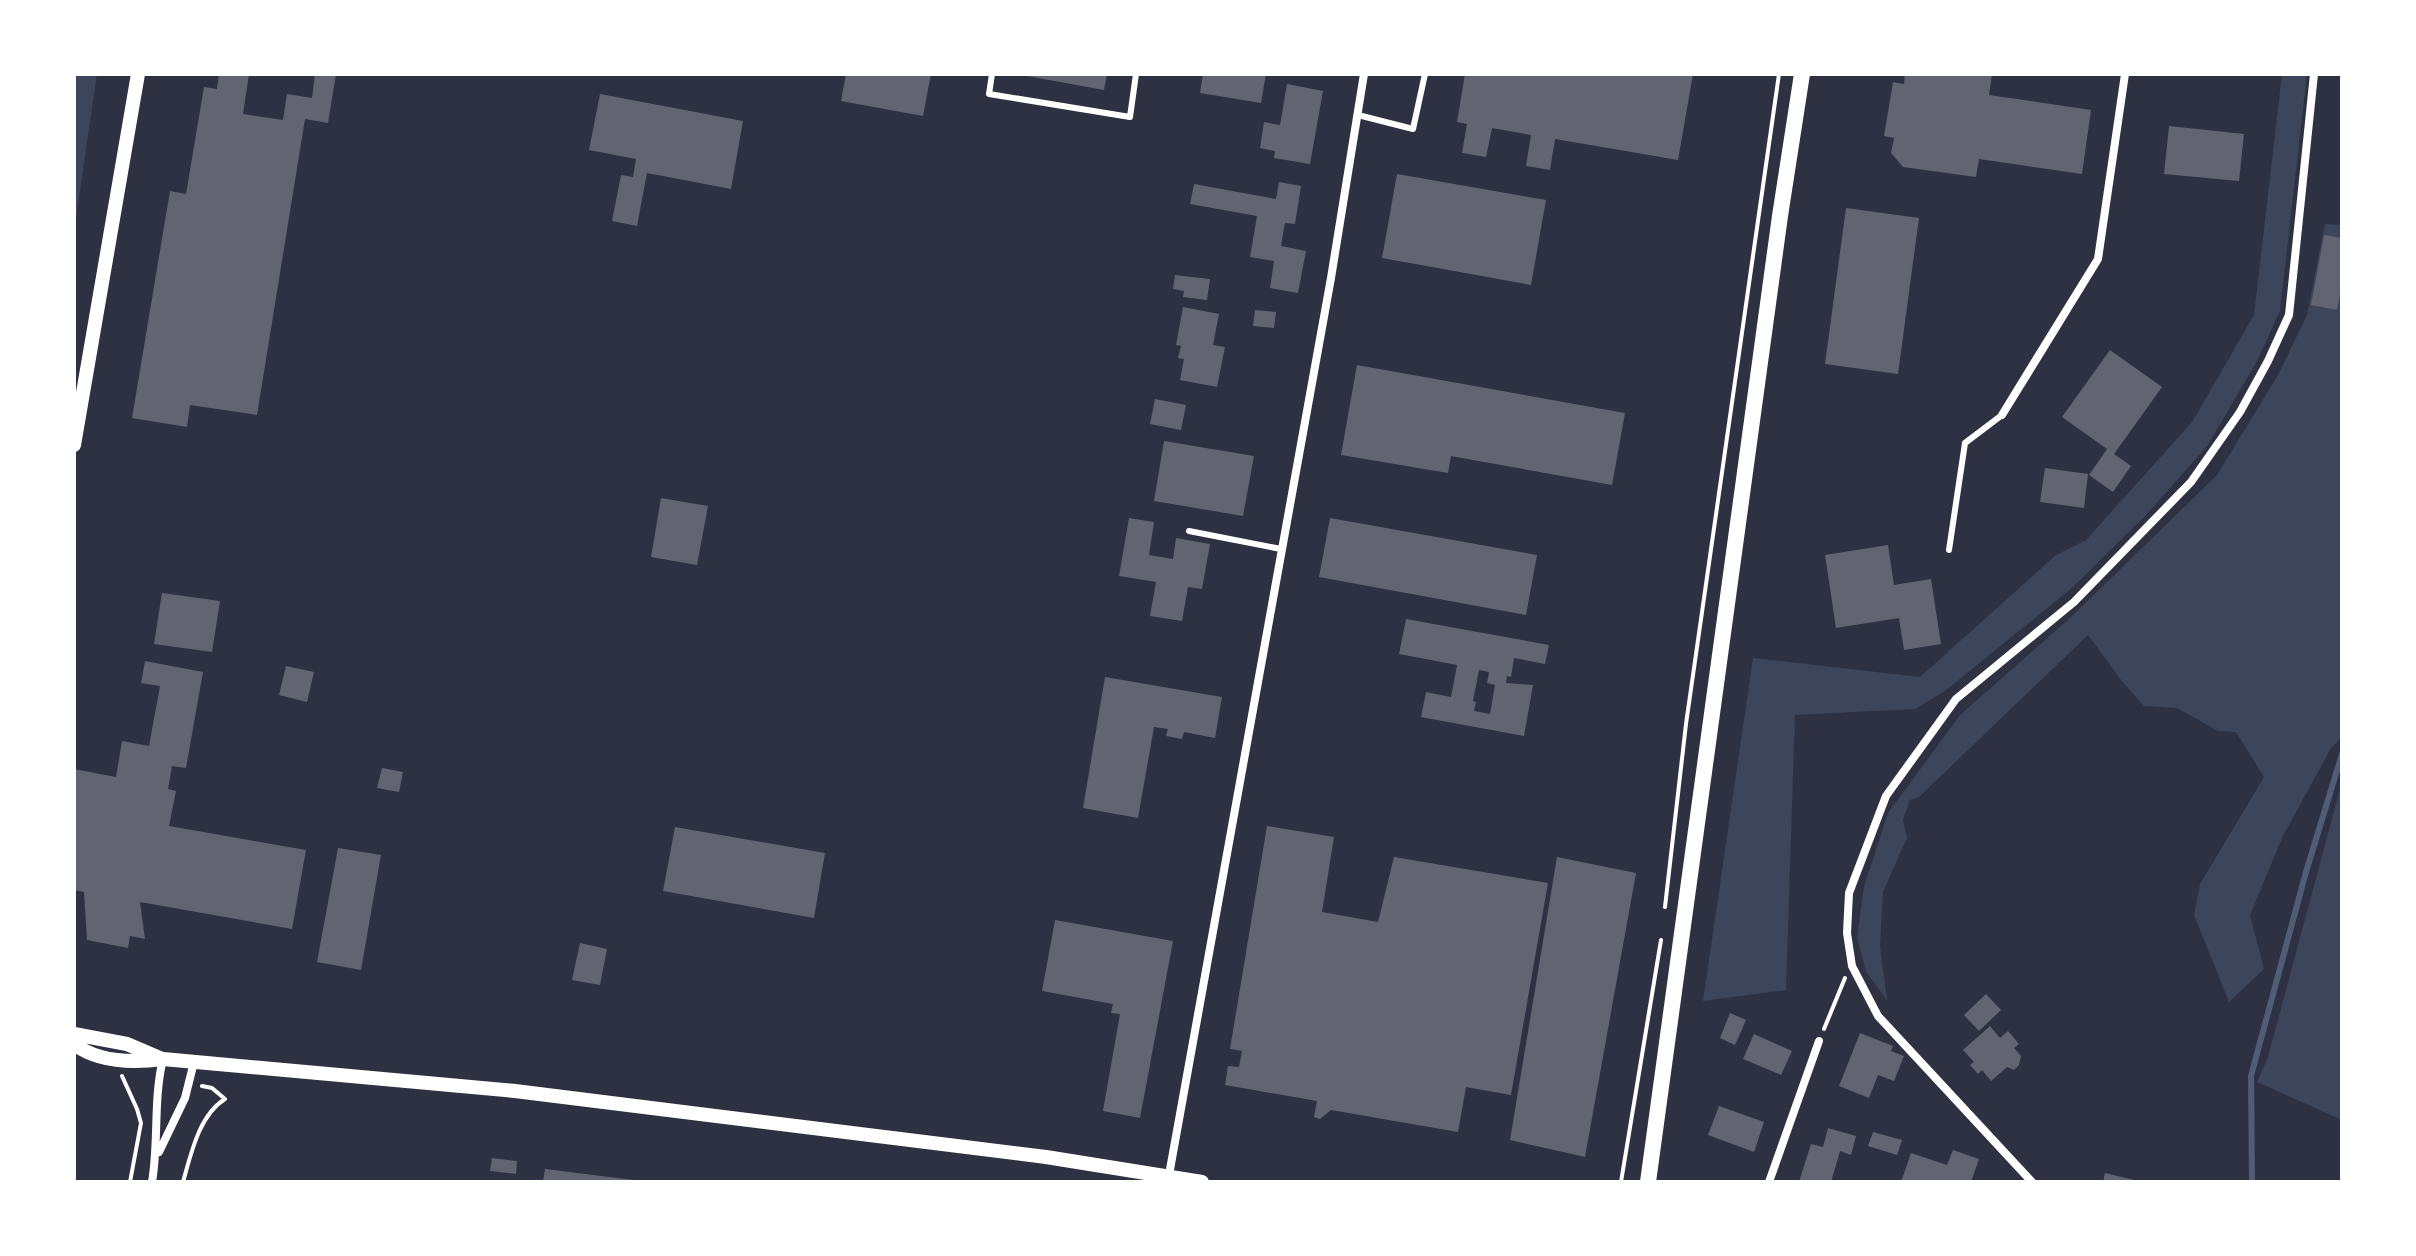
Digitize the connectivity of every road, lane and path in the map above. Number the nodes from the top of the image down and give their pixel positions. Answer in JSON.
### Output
{"nodes":[{"id":1,"x":138,"y":74,"type":"edge"},
{"id":2,"x":992,"y":74,"type":"edge"},
{"id":3,"x":1136,"y":74,"type":"edge"},
{"id":4,"x":1364,"y":74,"type":"edge"},
{"id":5,"x":1425,"y":74,"type":"edge"},
{"id":6,"x":1779,"y":74,"type":"edge"},
{"id":7,"x":1802,"y":74,"type":"edge"},
{"id":8,"x":2125,"y":74,"type":"edge"},
{"id":9,"x":2314,"y":74,"type":"edge"},
{"id":10,"x":1358,"y":115,"type":"junction"},
{"id":11,"x":2002,"y":415,"type":"joint"},
{"id":12,"x":74,"y":445,"type":"edge"},
{"id":13,"x":1189,"y":531,"type":"dead end"},
{"id":14,"x":1281,"y":549,"type":"junction"},
{"id":15,"x":1949,"y":550,"type":"dead end"},
{"id":16,"x":1665,"y":910,"type":"dead end"},
{"id":17,"x":1661,"y":940,"type":"dead end"},
{"id":18,"x":1854,"y":975,"type":"junction"},
{"id":19,"x":74,"y":1034,"type":"edge"},
{"id":20,"x":1819,"y":1041,"type":"joint"},
{"id":21,"x":74,"y":1044,"type":"edge"},
{"id":22,"x":163,"y":1059,"type":"junction"},
{"id":23,"x":194,"y":1062,"type":"junction"},
{"id":24,"x":121,"y":1074,"type":"dead end"},
{"id":25,"x":225,"y":1099,"type":"dead end"},
{"id":26,"x":157,"y":1156,"type":"junction"},
{"id":27,"x":1169,"y":1175,"type":"junction"},
{"id":28,"x":130,"y":1182,"type":"edge"},
{"id":29,"x":152,"y":1182,"type":"edge"},
{"id":30,"x":183,"y":1182,"type":"edge"},
{"id":31,"x":1202,"y":1182,"type":"edge"},
{"id":32,"x":1621,"y":1182,"type":"edge"},
{"id":33,"x":1648,"y":1182,"type":"edge"},
{"id":34,"x":1769,"y":1182,"type":"edge"},
{"id":35,"x":2032,"y":1182,"type":"edge"}],
"edges":[{"from":1,"to":12,"type":"street"},
{"from":2,"to":3,"type":"lane"},
{"from":4,"to":10,"type":"street"},
{"from":5,"to":10,"type":"lane"},
{"from":6,"to":16,"type":"path"},
{"from":7,"to":33,"type":"main road"},
{"from":8,"to":11,"type":"street"},
{"from":9,"to":18,"type":"street"},
{"from":10,"to":14,"type":"street"},
{"from":11,"to":15,"type":"lane"},
{"from":13,"to":14,"type":"lane"},
{"from":14,"to":27,"type":"street"},
{"from":17,"to":32,"type":"path"},
{"from":18,"to":20,"type":"path"},
{"from":18,"to":35,"type":"street"},
{"from":19,"to":22,"type":"street"},
{"from":20,"to":34,"type":"street"},
{"from":21,"to":22,"type":"street"},
{"from":22,"to":23,"type":"street"},
{"from":22,"to":26,"type":"street"},
{"from":23,"to":26,"type":"street"},
{"from":23,"to":27,"type":"street"},
{"from":24,"to":28,"type":"path"},
{"from":25,"to":30,"type":"path"},
{"from":26,"to":29,"type":"street"},
{"from":27,"to":31,"type":"street"}]}
